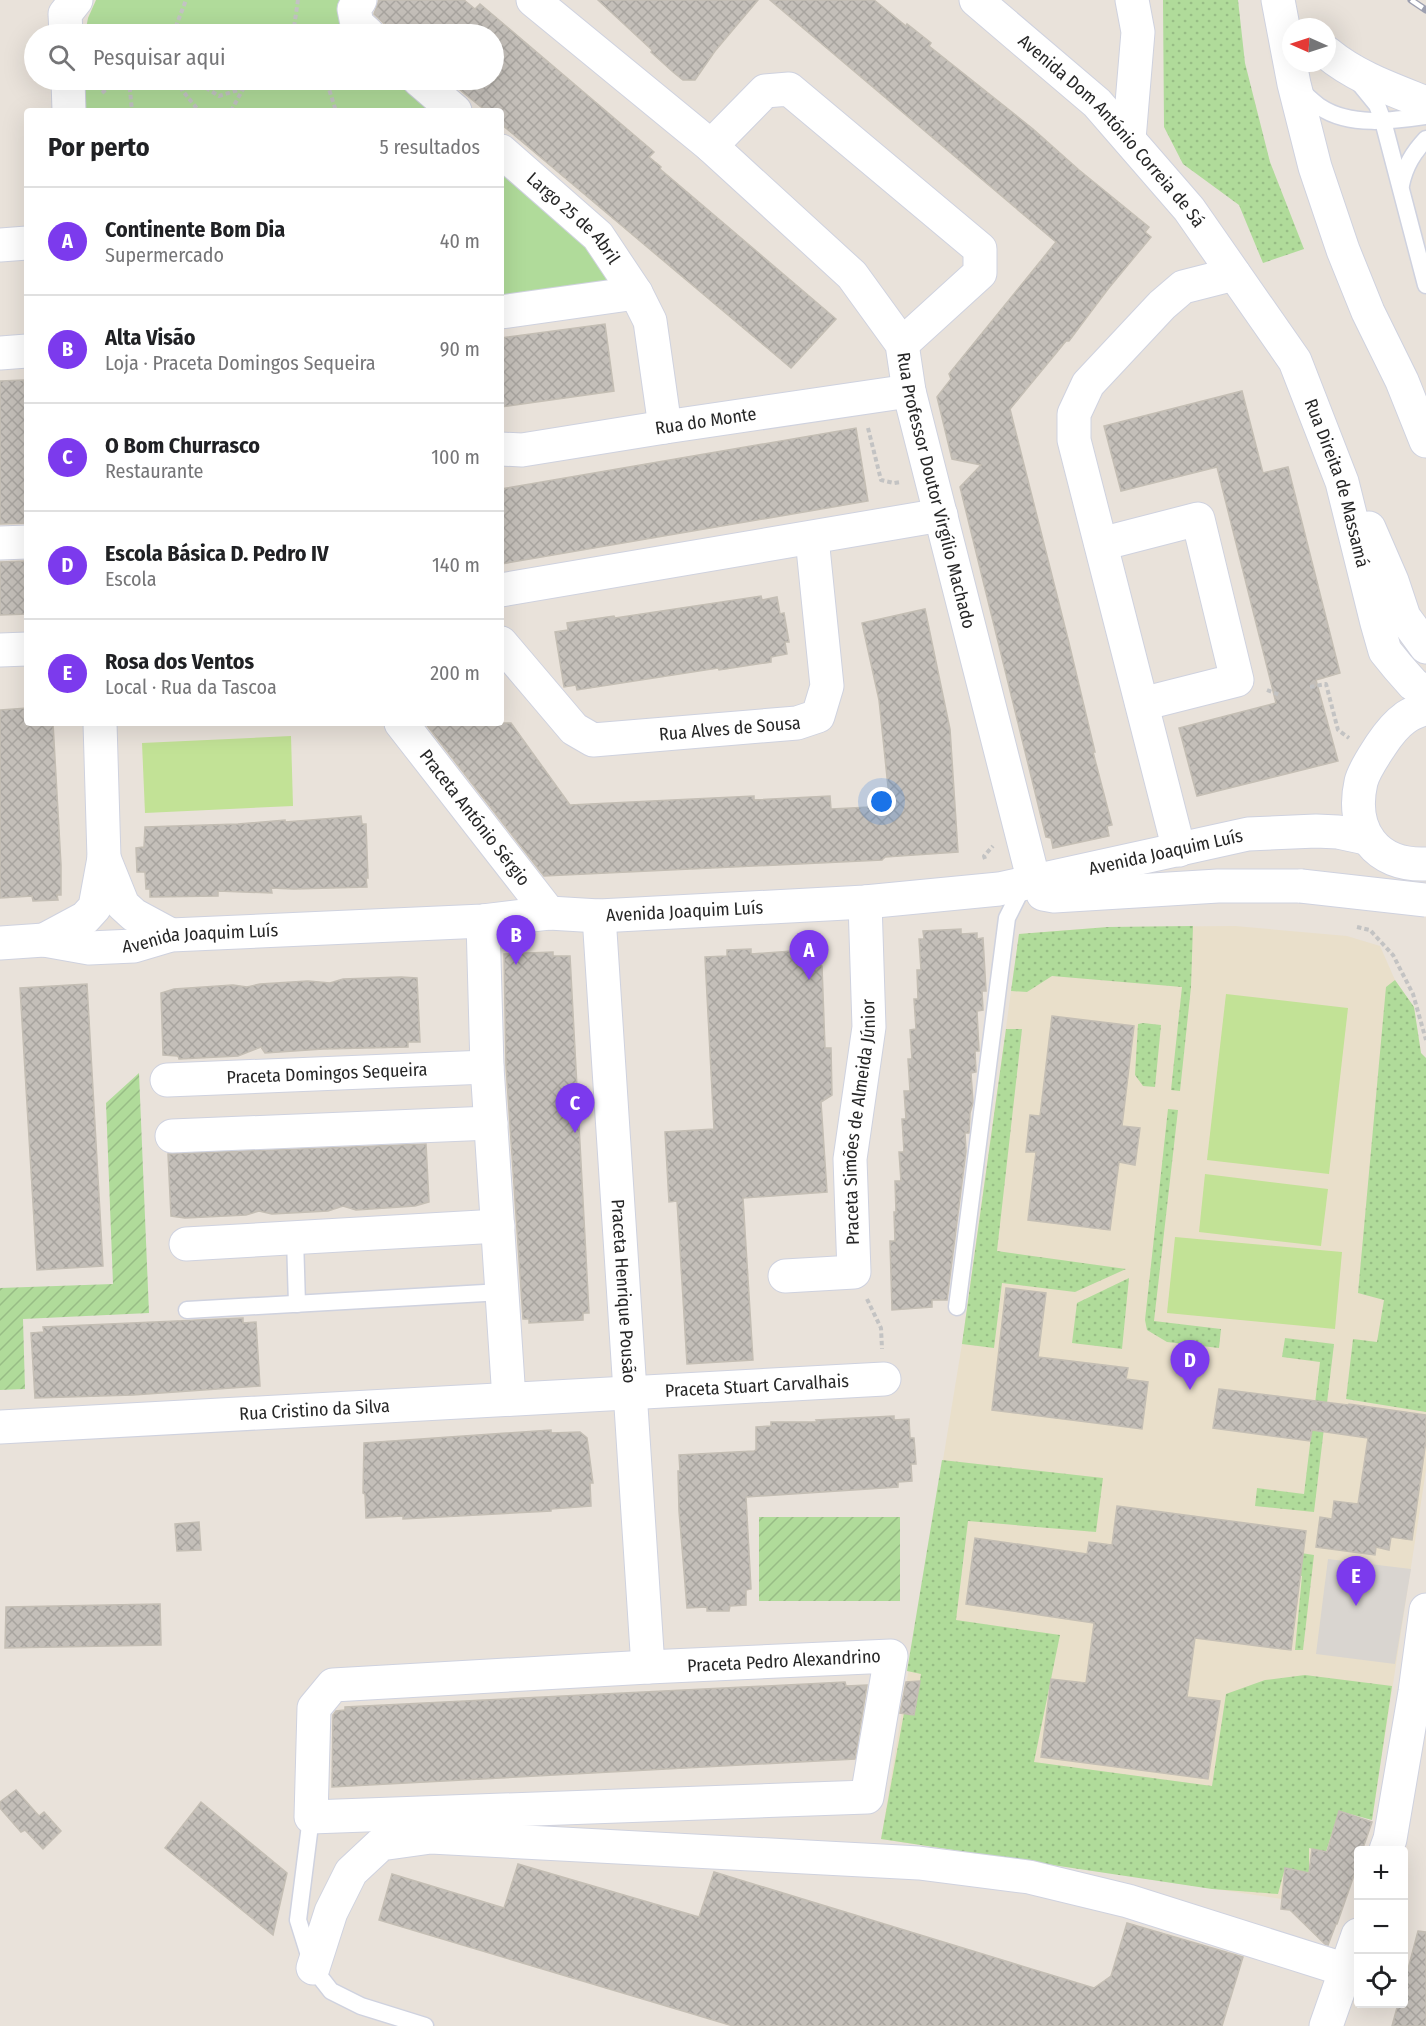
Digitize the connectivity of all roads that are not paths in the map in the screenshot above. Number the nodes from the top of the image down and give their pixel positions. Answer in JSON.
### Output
{"nodes":[{"id":1,"x":360,"y":0,"type":"edge"},
{"id":2,"x":533,"y":0,"type":"edge"},
{"id":3,"x":976,"y":0,"type":"edge"},
{"id":4,"x":1132,"y":0,"type":"edge"},
{"id":5,"x":1279,"y":0,"type":"edge"},
{"id":6,"x":1294,"y":18,"type":"edge"},
{"id":7,"x":357,"y":24,"type":"edge"},
{"id":8,"x":1336,"y":60,"type":"edge"},
{"id":9,"x":1336,"y":61,"type":"edge"},
{"id":10,"x":1294,"y":84,"type":"junction"},
{"id":11,"x":68,"y":90,"type":"edge"},
{"id":12,"x":430,"y":90,"type":"edge"},
{"id":13,"x":1426,"y":103,"type":"edge"},
{"id":14,"x":69,"y":108,"type":"edge"},
{"id":15,"x":451,"y":108,"type":"edge"},
{"id":16,"x":1426,"y":116,"type":"edge"},
{"id":17,"x":1383,"y":121,"type":"junction"},
{"id":18,"x":1129,"y":139,"type":"junction"},
{"id":19,"x":1426,"y":139,"type":"edge"},
{"id":20,"x":711,"y":146,"type":"junction"},
{"id":21,"x":504,"y":154,"type":"edge"},
{"id":22,"x":1401,"y":186,"type":"junction"},
{"id":23,"x":24,"y":243,"type":"edge"},
{"id":24,"x":0,"y":244,"type":"edge"},
{"id":25,"x":1234,"y":274,"type":"junction"},
{"id":26,"x":1426,"y":285,"type":"edge"},
{"id":27,"x":636,"y":293,"type":"junction"},
{"id":28,"x":504,"y":312,"type":"edge"},
{"id":29,"x":902,"y":344,"type":"junction"},
{"id":30,"x":24,"y":351,"type":"edge"},
{"id":31,"x":0,"y":353,"type":"edge"},
{"id":32,"x":1402,"y":381,"type":"junction"},
{"id":33,"x":909,"y":391,"type":"junction"},
{"id":34,"x":1426,"y":410,"type":"edge"},
{"id":35,"x":665,"y":427,"type":"junction"},
{"id":36,"x":1426,"y":441,"type":"edge"},
{"id":37,"x":504,"y":449,"type":"edge"},
{"id":38,"x":1342,"y":482,"type":"junction"},
{"id":39,"x":941,"y":515,"type":"junction"},
{"id":40,"x":812,"y":538,"type":"junction"},
{"id":41,"x":24,"y":542,"type":"edge"},
{"id":42,"x":0,"y":543,"type":"edge"},
{"id":43,"x":1101,"y":544,"type":"junction"},
{"id":44,"x":504,"y":589,"type":"edge"},
{"id":45,"x":504,"y":647,"type":"edge"},
{"id":46,"x":1426,"y":647,"type":"edge"},
{"id":47,"x":24,"y":649,"type":"edge"},
{"id":48,"x":0,"y":650,"type":"edge"},
{"id":49,"x":1426,"y":693,"type":"edge"},
{"id":50,"x":1142,"y":704,"type":"junction"},
{"id":51,"x":1426,"y":708,"type":"edge"},
{"id":52,"x":100,"y":726,"type":"edge"},
{"id":53,"x":403,"y":726,"type":"edge"},
{"id":54,"x":1376,"y":847,"type":"junction"},
{"id":55,"x":1179,"y":850,"type":"junction"},
{"id":56,"x":104,"y":858,"type":"junction"},
{"id":57,"x":1426,"y":864,"type":"edge"},
{"id":58,"x":1018,"y":888,"type":"junction"},
{"id":59,"x":1426,"y":900,"type":"edge"},
{"id":60,"x":865,"y":902,"type":"junction"},
{"id":61,"x":549,"y":913,"type":"junction"},
{"id":62,"x":599,"y":916,"type":"junction"},
{"id":63,"x":1426,"y":917,"type":"edge"},
{"id":64,"x":483,"y":921,"type":"junction"},
{"id":65,"x":171,"y":935,"type":"junction"},
{"id":66,"x":44,"y":940,"type":"junction"},
{"id":67,"x":0,"y":943,"type":"edge"},
{"id":68,"x":487,"y":1067,"type":"junction"},
{"id":69,"x":167,"y":1080,"type":"dead end"},
{"id":70,"x":491,"y":1123,"type":"junction"},
{"id":71,"x":172,"y":1136,"type":"dead end"},
{"id":72,"x":498,"y":1226,"type":"junction"},
{"id":73,"x":295,"y":1238,"type":"junction"},
{"id":74,"x":186,"y":1244,"type":"dead end"},
{"id":75,"x":785,"y":1276,"type":"dead end"},
{"id":76,"x":502,"y":1292,"type":"junction"},
{"id":77,"x":297,"y":1304,"type":"junction"},
{"id":78,"x":957,"y":1307,"type":"dead end"},
{"id":79,"x":187,"y":1310,"type":"dead end"},
{"id":80,"x":884,"y":1379,"type":"road end"},
{"id":81,"x":630,"y":1393,"type":"junction"},
{"id":82,"x":509,"y":1399,"type":"junction"},
{"id":83,"x":0,"y":1427,"type":"edge"},
{"id":84,"x":1426,"y":1610,"type":"edge"},
{"id":85,"x":648,"y":1667,"type":"junction"},
{"id":86,"x":311,"y":1817,"type":"junction"},
{"id":87,"x":1388,"y":1846,"type":"edge"},
{"id":88,"x":1354,"y":1948,"type":"edge"},
{"id":89,"x":313,"y":1968,"type":"junction"},
{"id":90,"x":1346,"y":1970,"type":"junction"},
{"id":91,"x":425,"y":2026,"type":"edge"},
{"id":92,"x":1326,"y":2026,"type":"edge"}],
"edges":[{"from":1,"to":7,"type":"street"},
{"from":2,"to":20,"type":"street","name":"Rua Professor Doutor Virgílio Machado"},
{"from":3,"to":18,"type":"street","name":"Avenida Dom António Correia de Sá"},
{"from":4,"to":18,"type":"street"},
{"from":5,"to":6,"type":"street"},
{"from":5,"to":10,"type":"street"},
{"from":8,"to":13,"type":"street"},
{"from":9,"to":17,"type":"lane"},
{"from":10,"to":17,"type":"lane"},
{"from":10,"to":32,"type":"street"},
{"from":11,"to":14,"type":"street"},
{"from":12,"to":15,"type":"street"},
{"from":16,"to":17,"type":"lane"},
{"from":17,"to":22,"type":"lane"},
{"from":18,"to":25,"type":"street","name":"Avenida Dom António Correia de Sá"},
{"from":19,"to":22,"type":"lane"},
{"from":20,"to":29,"type":"street","name":"Rua Professor Doutor Virgílio Machado"},
{"from":20,"to":29,"type":"street"},
{"from":21,"to":27,"type":"street","name":"Largo 25 de Abril"},
{"from":22,"to":26,"type":"lane"},
{"from":23,"to":24,"type":"street"},
{"from":25,"to":38,"type":"street","name":"Rua Direita de Massamá"},
{"from":25,"to":43,"type":"street"},
{"from":27,"to":28,"type":"street"},
{"from":27,"to":35,"type":"street","name":"Largo 25 de Abril"},
{"from":29,"to":33,"type":"street","name":"Rua Professor Doutor Virgílio Machado"},
{"from":30,"to":31,"type":"street"},
{"from":32,"to":34,"type":"street"},
{"from":32,"to":36,"type":"street"},
{"from":33,"to":35,"type":"street","name":"Rua do Monte"},
{"from":33,"to":39,"type":"street","name":"Rua Professor Doutor Virgílio Machado"},
{"from":35,"to":37,"type":"street","name":"Rua do Monte"},
{"from":38,"to":46,"type":"street"},
{"from":38,"to":49,"type":"street","name":"Rua Direita de Massamá"},
{"from":39,"to":40,"type":"street"},
{"from":39,"to":58,"type":"street","name":"Rua Professor Doutor Virgílio Machado"},
{"from":40,"to":44,"type":"street"},
{"from":40,"to":45,"type":"street","name":"Rua Alves de Sousa"},
{"from":41,"to":42,"type":"street"},
{"from":43,"to":50,"type":"street"},
{"from":43,"to":50,"type":"street"},
{"from":47,"to":48,"type":"street"},
{"from":50,"to":55,"type":"street"},
{"from":51,"to":54,"type":"street"},
{"from":52,"to":56,"type":"street"},
{"from":53,"to":61,"type":"street","name":"Praceta António Sérgio"},
{"from":54,"to":55,"type":"street","name":"Avenida Joaquim Luís"},
{"from":54,"to":57,"type":"street","name":"Avenida Joaquim Luís"},
{"from":54,"to":63,"type":"street"},
{"from":55,"to":58,"type":"street","name":"Avenida Joaquim Luís"},
{"from":56,"to":65,"type":"street"},
{"from":56,"to":66,"type":"street"},
{"from":58,"to":59,"type":"street","bridge":true},
{"from":58,"to":60,"type":"street","name":"Avenida Joaquim Luís"},
{"from":58,"to":78,"type":"lane"},
{"from":60,"to":62,"type":"street","name":"Avenida Joaquim Luís"},
{"from":60,"to":75,"type":"street","name":"Praceta Simões de Almeida Júnior"},
{"from":61,"to":62,"type":"street","name":"Avenida Joaquim Luís"},
{"from":61,"to":64,"type":"street","name":"Avenida Joaquim Luís"},
{"from":62,"to":81,"type":"street","name":"Praceta Henrique Pousão"},
{"from":64,"to":65,"type":"street","name":"Avenida Joaquim Luís"},
{"from":64,"to":68,"type":"street"},
{"from":65,"to":66,"type":"street","name":"Avenida Joaquim Luís"},
{"from":66,"to":67,"type":"street","name":"Avenida Joaquim Luís"},
{"from":68,"to":69,"type":"street","name":"Praceta Domingos Sequeira"},
{"from":68,"to":70,"type":"street"},
{"from":70,"to":71,"type":"street"},
{"from":70,"to":72,"type":"street"},
{"from":72,"to":73,"type":"street"},
{"from":72,"to":76,"type":"street"},
{"from":73,"to":74,"type":"street"},
{"from":73,"to":77,"type":"lane"},
{"from":76,"to":77,"type":"lane"},
{"from":76,"to":82,"type":"street"},
{"from":77,"to":79,"type":"lane"},
{"from":80,"to":81,"type":"street","name":"Praceta Stuart Carvalhais"},
{"from":81,"to":82,"type":"street","name":"Rua Cristino da Silva"},
{"from":81,"to":85,"type":"street","name":"Praceta Henrique Pousão"},
{"from":82,"to":83,"type":"street","name":"Rua Cristino da Silva"},
{"from":84,"to":87,"type":"street"},
{"from":85,"to":86,"type":"street","name":"Praceta Pedro Alexandrino"},
{"from":85,"to":86,"type":"street","name":"Praceta Pedro Alexandrino"},
{"from":86,"to":89,"type":"lane"},
{"from":88,"to":90,"type":"street"},
{"from":89,"to":90,"type":"street"},
{"from":89,"to":91,"type":"lane"},
{"from":90,"to":92,"type":"street"}]}
